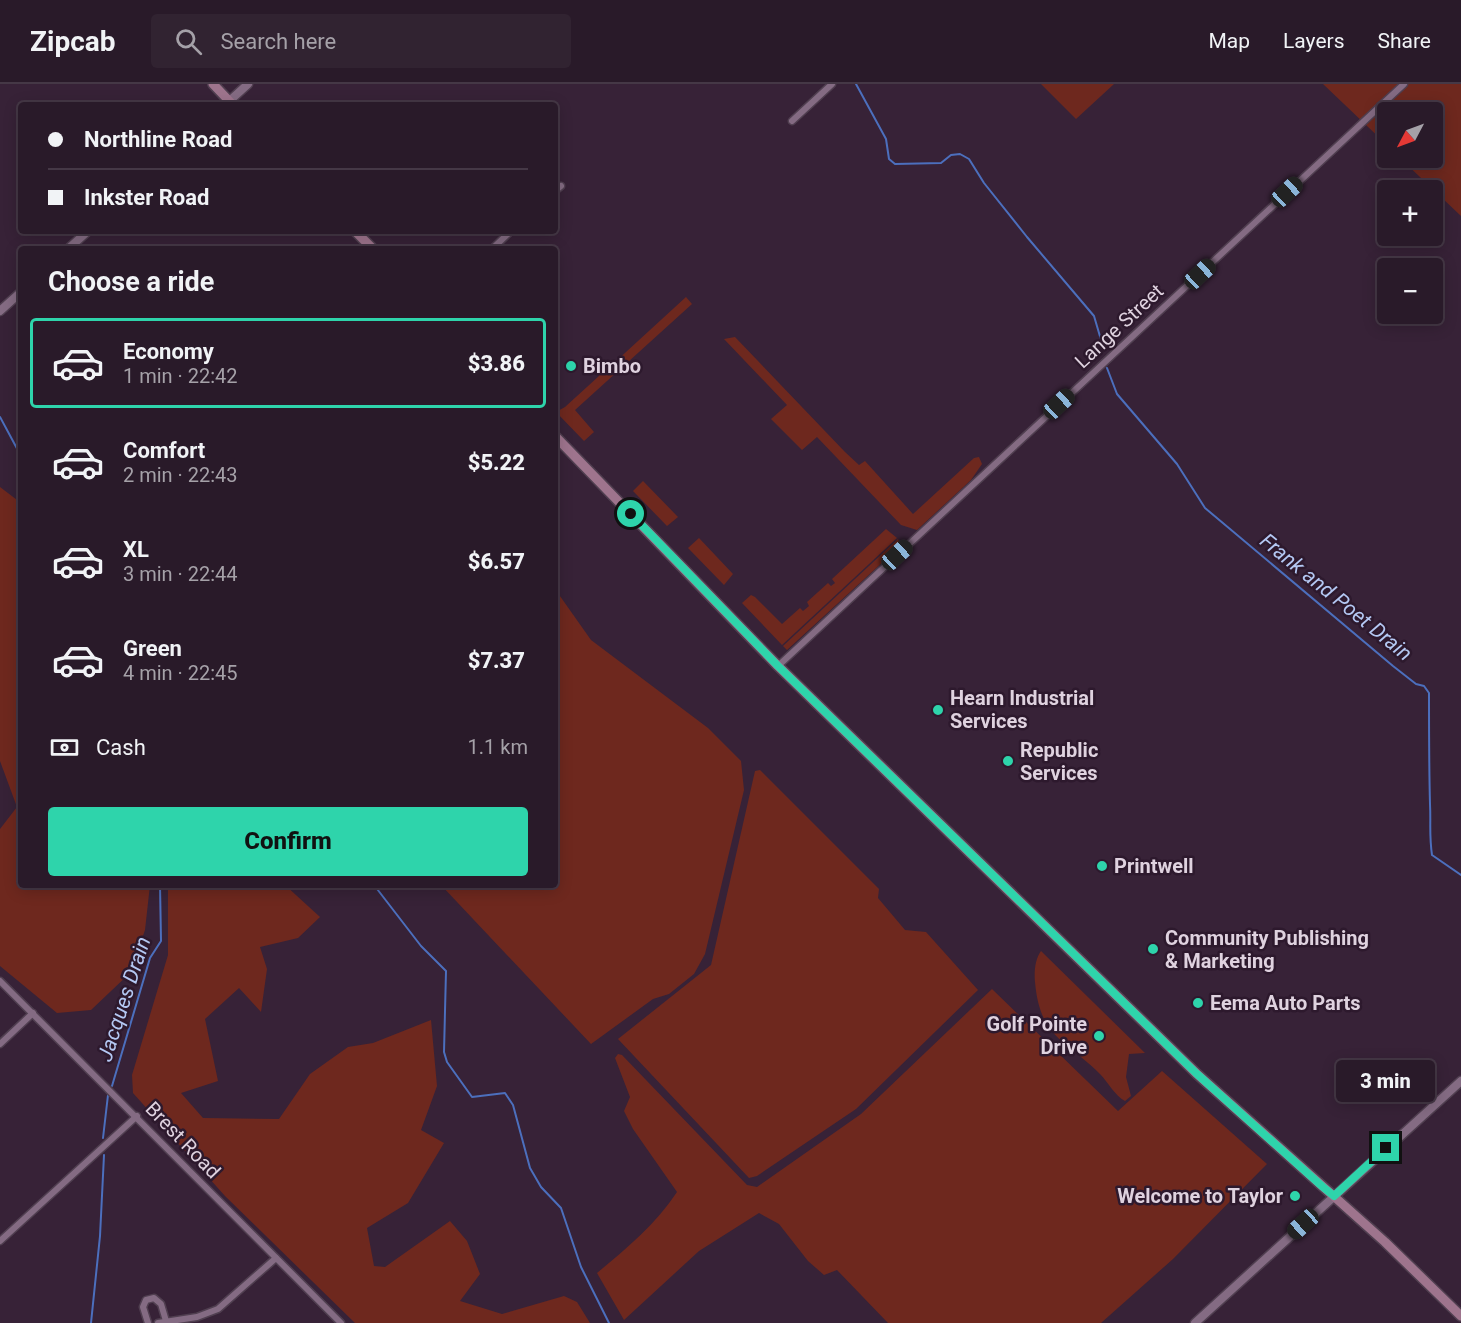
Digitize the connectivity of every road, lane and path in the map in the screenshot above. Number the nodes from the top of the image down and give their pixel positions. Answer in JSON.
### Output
{"nodes":[{"id":1,"x":213,"y":84,"type":"edge"},
{"id":2,"x":248,"y":84,"type":"edge"},
{"id":3,"x":832,"y":84,"type":"edge"},
{"id":4,"x":1404,"y":84,"type":"edge"},
{"id":5,"x":227,"y":102,"type":"edge"},
{"id":6,"x":231,"y":102,"type":"edge"},
{"id":7,"x":792,"y":121,"type":"dead end"},
{"id":8,"x":561,"y":186,"type":"dead end"},
{"id":9,"x":558,"y":188,"type":"edge"},
{"id":10,"x":84,"y":234,"type":"edge"},
{"id":11,"x":358,"y":234,"type":"edge"},
{"id":12,"x":509,"y":234,"type":"edge"},
{"id":13,"x":71,"y":246,"type":"edge"},
{"id":14,"x":370,"y":246,"type":"edge"},
{"id":15,"x":495,"y":246,"type":"edge"},
{"id":16,"x":18,"y":295,"type":"edge"},
{"id":17,"x":0,"y":311,"type":"edge"},
{"id":18,"x":558,"y":439,"type":"edge"},
{"id":19,"x":778,"y":666,"type":"junction"},
{"id":20,"x":0,"y":981,"type":"edge"},
{"id":21,"x":33,"y":1013,"type":"junction"},
{"id":22,"x":0,"y":1044,"type":"edge"},
{"id":23,"x":1461,"y":1081,"type":"edge"},
{"id":24,"x":138,"y":1116,"type":"junction"},
{"id":25,"x":1334,"y":1196,"type":"junction"},
{"id":26,"x":0,"y":1241,"type":"edge"},
{"id":27,"x":276,"y":1258,"type":"junction"},
{"id":28,"x":1461,"y":1316,"type":"edge"},
{"id":29,"x":166,"y":1321,"type":"junction"},
{"id":30,"x":148,"y":1323,"type":"edge"},
{"id":31,"x":158,"y":1323,"type":"edge"},
{"id":32,"x":341,"y":1323,"type":"edge"},
{"id":33,"x":1196,"y":1323,"type":"edge"}],
"edges":[{"from":1,"to":5,"type":"main road"},
{"from":2,"to":6,"type":"street"},
{"from":3,"to":7,"type":"street"},
{"from":4,"to":19,"type":"street","name":"Lange Street"},
{"from":8,"to":9,"type":"street"},
{"from":10,"to":13,"type":"street"},
{"from":11,"to":14,"type":"main road"},
{"from":12,"to":15,"type":"street"},
{"from":16,"to":17,"type":"street"},
{"from":18,"to":19,"type":"main road"},
{"from":19,"to":25,"type":"main road"},
{"from":20,"to":21,"type":"street","name":"Brest Road"},
{"from":21,"to":22,"type":"street"},
{"from":21,"to":24,"type":"street","name":"Brest Road"},
{"from":23,"to":25,"type":"street"},
{"from":24,"to":26,"type":"street"},
{"from":24,"to":27,"type":"street","name":"Brest Road"},
{"from":25,"to":28,"type":"main road"},
{"from":25,"to":33,"type":"street"},
{"from":27,"to":29,"type":"street"},
{"from":27,"to":32,"type":"street","name":"Brest Road"},
{"from":29,"to":30,"type":"street"},
{"from":29,"to":31,"type":"street"}]}
